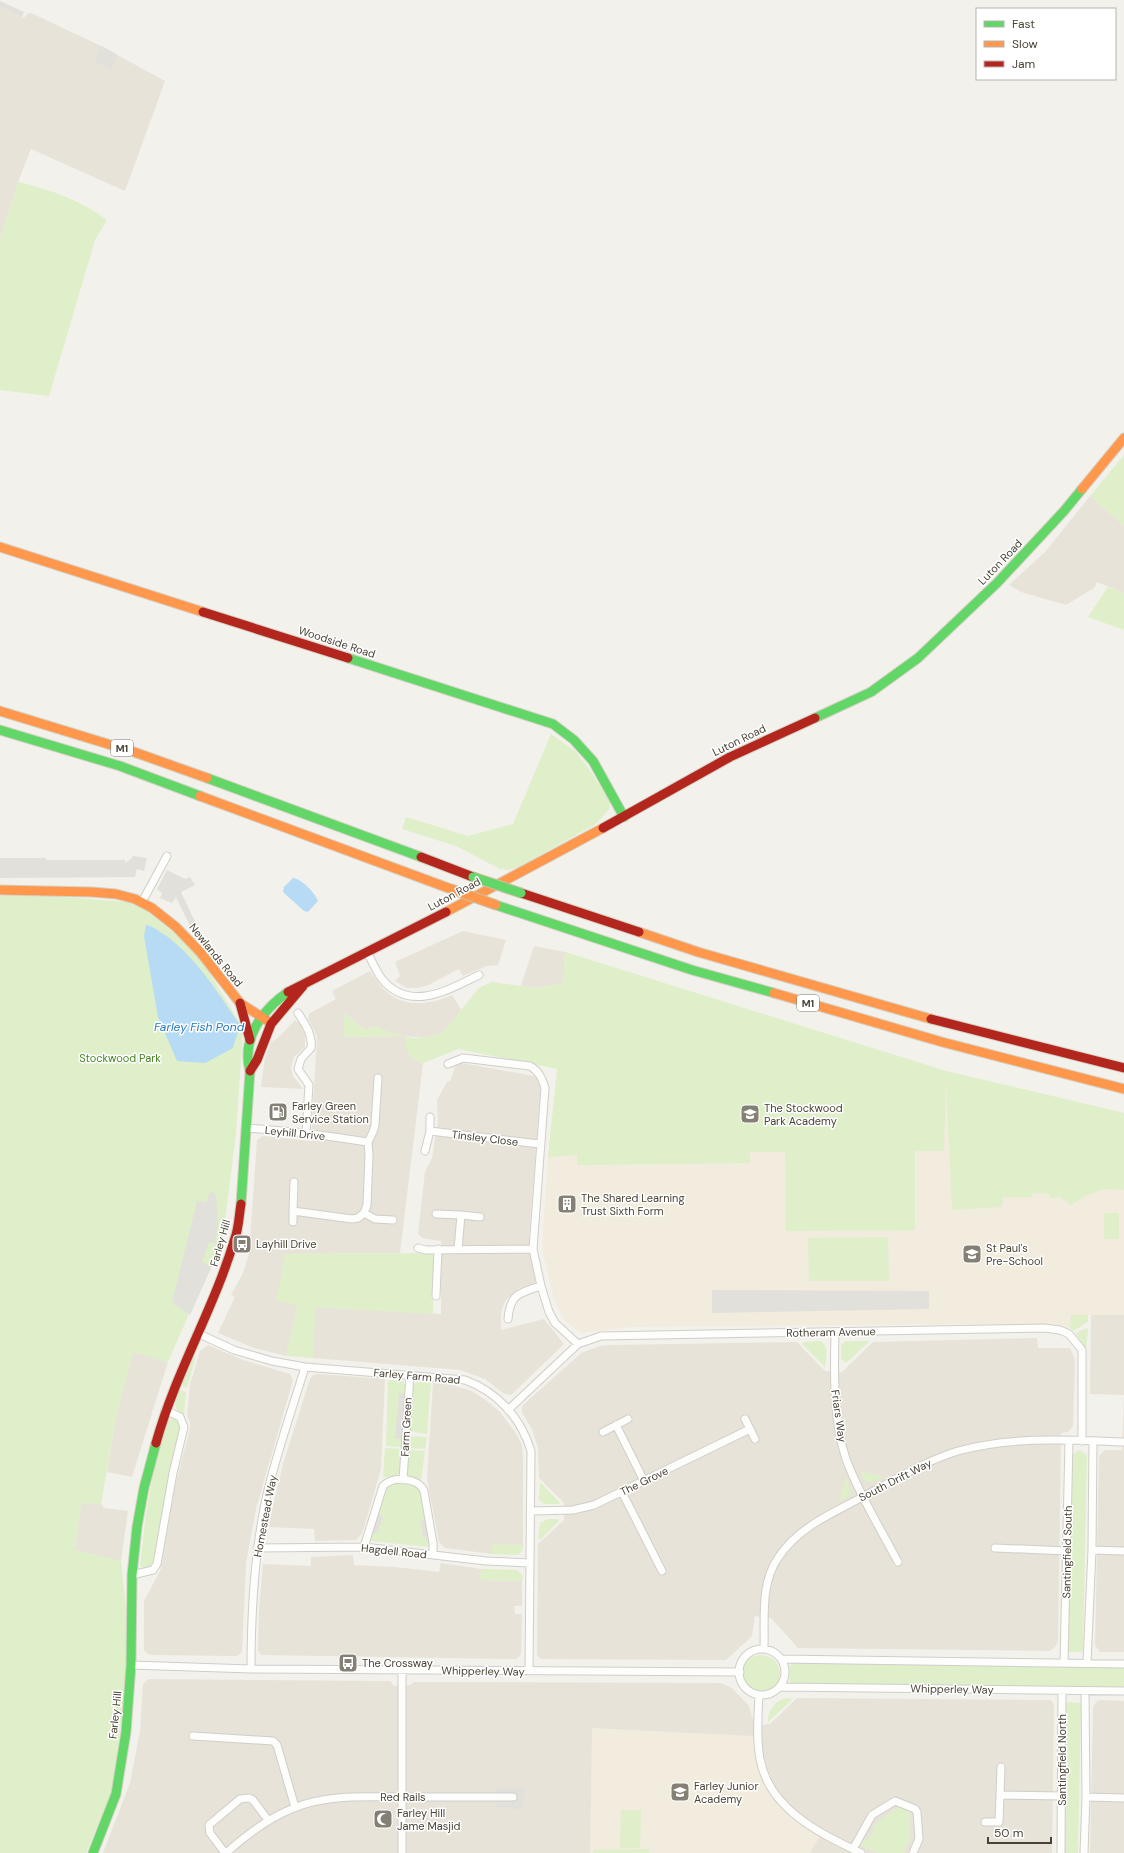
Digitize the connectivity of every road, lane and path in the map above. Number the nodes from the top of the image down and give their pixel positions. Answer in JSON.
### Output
{"nodes":[{"id":1,"x":1124,"y":438,"type":"edge"},
{"id":2,"x":0,"y":547,"type":"edge"},
{"id":3,"x":0,"y":711,"type":"edge"},
{"id":4,"x":0,"y":730,"type":"edge"},
{"id":5,"x":624,"y":817,"type":"junction"},
{"id":6,"x":167,"y":856,"type":"dead end"},
{"id":7,"x":0,"y":890,"type":"edge"},
{"id":8,"x":142,"y":902,"type":"junction"},
{"id":9,"x":367,"y":952,"type":"junction"},
{"id":10,"x":479,"y":975,"type":"dead end"},
{"id":11,"x":304,"y":986,"type":"junction"},
{"id":12,"x":240,"y":1003,"type":"junction"},
{"id":13,"x":298,"y":1013,"type":"dead end"},
{"id":14,"x":261,"y":1018,"type":"junction"},
{"id":15,"x":271,"y":1024,"type":"junction"},
{"id":16,"x":250,"y":1040,"type":"junction"},
{"id":17,"x":448,"y":1064,"type":"dead end"},
{"id":18,"x":1124,"y":1068,"type":"edge"},
{"id":19,"x":250,"y":1072,"type":"junction"},
{"id":20,"x":378,"y":1078,"type":"dead end"},
{"id":21,"x":1124,"y":1089,"type":"edge"},
{"id":22,"x":430,"y":1117,"type":"dead end"},
{"id":23,"x":247,"y":1128,"type":"junction"},
{"id":24,"x":430,"y":1131,"type":"junction"},
{"id":25,"x":306,"y":1133,"type":"junction"},
{"id":26,"x":368,"y":1142,"type":"junction"},
{"id":27,"x":540,"y":1144,"type":"junction"},
{"id":28,"x":425,"y":1151,"type":"dead end"},
{"id":29,"x":294,"y":1182,"type":"dead end"},
{"id":30,"x":293,"y":1211,"type":"junction"},
{"id":31,"x":364,"y":1213,"type":"junction"},
{"id":32,"x":436,"y":1214,"type":"dead end"},
{"id":33,"x":461,"y":1215,"type":"junction"},
{"id":34,"x":480,"y":1217,"type":"dead end"},
{"id":35,"x":393,"y":1220,"type":"dead end"},
{"id":36,"x":293,"y":1222,"type":"dead end"},
{"id":37,"x":418,"y":1248,"type":"dead end"},
{"id":38,"x":458,"y":1248,"type":"junction"},
{"id":39,"x":438,"y":1249,"type":"junction"},
{"id":40,"x":533,"y":1249,"type":"junction"},
{"id":41,"x":541,"y":1286,"type":"junction"},
{"id":42,"x":436,"y":1296,"type":"dead end"},
{"id":43,"x":508,"y":1319,"type":"dead end"},
{"id":44,"x":835,"y":1332,"type":"junction"},
{"id":45,"x":197,"y":1333,"type":"junction"},
{"id":46,"x":578,"y":1344,"type":"junction"},
{"id":47,"x":305,"y":1367,"type":"junction"},
{"id":48,"x":410,"y":1375,"type":"junction"},
{"id":49,"x":165,"y":1410,"type":"junction"},
{"id":50,"x":508,"y":1410,"type":"junction"},
{"id":51,"x":628,"y":1419,"type":"dead end"},
{"id":52,"x":745,"y":1419,"type":"dead end"},
{"id":53,"x":616,"y":1425,"type":"junction"},
{"id":54,"x":750,"y":1429,"type":"junction"},
{"id":55,"x":603,"y":1432,"type":"dead end"},
{"id":56,"x":755,"y":1439,"type":"dead end"},
{"id":57,"x":1069,"y":1441,"type":"junction"},
{"id":58,"x":1082,"y":1441,"type":"junction"},
{"id":59,"x":1093,"y":1441,"type":"junction"},
{"id":60,"x":1124,"y":1442,"type":"edge"},
{"id":61,"x":403,"y":1480,"type":"junction"},
{"id":62,"x":644,"y":1481,"type":"junction"},
{"id":63,"x":622,"y":1492,"type":"junction"},
{"id":64,"x":864,"y":1496,"type":"junction"},
{"id":65,"x":531,"y":1512,"type":"junction"},
{"id":66,"x":364,"y":1547,"type":"junction"},
{"id":67,"x":258,"y":1548,"type":"junction"},
{"id":68,"x":996,"y":1548,"type":"dead end"},
{"id":69,"x":1092,"y":1550,"type":"junction"},
{"id":70,"x":1068,"y":1551,"type":"junction"},
{"id":71,"x":1124,"y":1551,"type":"edge"},
{"id":72,"x":433,"y":1555,"type":"junction"},
{"id":73,"x":898,"y":1562,"type":"dead end"},
{"id":74,"x":530,"y":1563,"type":"junction"},
{"id":75,"x":662,"y":1571,"type":"dead end"},
{"id":76,"x":132,"y":1575,"type":"junction"},
{"id":77,"x":764,"y":1649,"type":"junction"},
{"id":78,"x":781,"y":1659,"type":"junction"},
{"id":79,"x":1064,"y":1663,"type":"junction"},
{"id":80,"x":1086,"y":1663,"type":"junction"},
{"id":81,"x":1124,"y":1664,"type":"edge"},
{"id":82,"x":131,"y":1665,"type":"junction"},
{"id":83,"x":251,"y":1669,"type":"junction"},
{"id":84,"x":402,"y":1670,"type":"junction"},
{"id":85,"x":529,"y":1671,"type":"junction"},
{"id":86,"x":740,"y":1672,"type":"junction"},
{"id":87,"x":780,"y":1687,"type":"junction"},
{"id":88,"x":1062,"y":1691,"type":"junction"},
{"id":89,"x":1085,"y":1691,"type":"junction"},
{"id":90,"x":1124,"y":1691,"type":"edge"},
{"id":91,"x":759,"y":1695,"type":"junction"},
{"id":92,"x":193,"y":1736,"type":"dead end"},
{"id":93,"x":1001,"y":1767,"type":"dead end"},
{"id":94,"x":1000,"y":1795,"type":"junction"},
{"id":95,"x":1062,"y":1796,"type":"junction"},
{"id":96,"x":401,"y":1797,"type":"junction"},
{"id":97,"x":513,"y":1797,"type":"dead end"},
{"id":98,"x":1086,"y":1797,"type":"junction"},
{"id":99,"x":1124,"y":1798,"type":"edge"},
{"id":100,"x":295,"y":1807,"type":"junction"},
{"id":101,"x":268,"y":1820,"type":"junction"},
{"id":102,"x":985,"y":1822,"type":"dead end"},
{"id":103,"x":853,"y":1849,"type":"junction"},
{"id":104,"x":93,"y":1853,"type":"edge"},
{"id":105,"x":225,"y":1853,"type":"edge"},
{"id":106,"x":402,"y":1853,"type":"edge"},
{"id":107,"x":860,"y":1853,"type":"edge"},
{"id":108,"x":913,"y":1853,"type":"edge"},
{"id":109,"x":1061,"y":1853,"type":"edge"},
{"id":110,"x":1084,"y":1853,"type":"edge"}],
"edges":[{"from":1,"to":5,"type":"main road","name":"Luton Road"},
{"from":2,"to":5,"type":"main road","name":"Woodside Road"},
{"from":3,"to":18,"type":"main road","number":"M1","bridge":true},
{"from":4,"to":21,"type":"main road","number":"M1","bridge":true},
{"from":5,"to":9,"type":"main road","name":"Luton Road"},
{"from":6,"to":8,"type":"street"},
{"from":7,"to":8,"type":"main road","name":"Newlands Road"},
{"from":8,"to":12,"type":"main road","name":"Newlands Road"},
{"from":9,"to":10,"type":"street"},
{"from":9,"to":11,"type":"main road","name":"Luton Road"},
{"from":11,"to":14,"type":"main road","name":"Luton Road"},
{"from":11,"to":15,"type":"main road","name":"Luton Road"},
{"from":12,"to":14,"type":"main road","name":"Newlands Road"},
{"from":12,"to":16,"type":"main road"},
{"from":13,"to":25,"type":"street"},
{"from":14,"to":15,"type":"main road","name":"Newlands Road"},
{"from":14,"to":16,"type":"main road","name":"Farley Hill"},
{"from":15,"to":19,"type":"main road","name":"Farley Hill"},
{"from":16,"to":19,"type":"main road","name":"Farley Hill"},
{"from":17,"to":27,"type":"street"},
{"from":19,"to":23,"type":"main road","name":"Farley Hill"},
{"from":20,"to":26,"type":"street"},
{"from":22,"to":24,"type":"street"},
{"from":23,"to":25,"type":"street","name":"Leyhill Drive"},
{"from":23,"to":45,"type":"main road","name":"Farley Hill"},
{"from":24,"to":27,"type":"street","name":"Tinsley Close"},
{"from":24,"to":28,"type":"street"},
{"from":25,"to":26,"type":"street","name":"Leyhill Drive"},
{"from":26,"to":31,"type":"street"},
{"from":27,"to":40,"type":"street"},
{"from":29,"to":30,"type":"street"},
{"from":30,"to":31,"type":"street"},
{"from":30,"to":36,"type":"street"},
{"from":31,"to":35,"type":"street"},
{"from":32,"to":33,"type":"street"},
{"from":33,"to":34,"type":"street"},
{"from":33,"to":38,"type":"street"},
{"from":37,"to":39,"type":"street"},
{"from":38,"to":39,"type":"street"},
{"from":38,"to":40,"type":"street"},
{"from":39,"to":42,"type":"street"},
{"from":40,"to":41,"type":"street"},
{"from":41,"to":43,"type":"street"},
{"from":41,"to":46,"type":"street"},
{"from":44,"to":46,"type":"street","name":"Rotheram Avenue"},
{"from":44,"to":58,"type":"street","name":"Rotheram Avenue"},
{"from":44,"to":64,"type":"street","name":"Friars Way"},
{"from":45,"to":47,"type":"street","name":"Farley Farm Road"},
{"from":45,"to":49,"type":"main road","name":"Farley Hill"},
{"from":46,"to":50,"type":"street","name":"Rotheram Avenue"},
{"from":47,"to":48,"type":"street","name":"Farley Farm Road"},
{"from":47,"to":67,"type":"street","name":"Homestead Way"},
{"from":48,"to":50,"type":"street","name":"Farley Farm Road"},
{"from":48,"to":61,"type":"street","name":"Farm Green"},
{"from":49,"to":76,"type":"main road","name":"Farley Hill"},
{"from":49,"to":76,"type":"street"},
{"from":50,"to":65,"type":"street","name":"Farley Farm Road"},
{"from":51,"to":53,"type":"street"},
{"from":52,"to":54,"type":"street"},
{"from":53,"to":55,"type":"street"},
{"from":53,"to":62,"type":"street"},
{"from":54,"to":56,"type":"street"},
{"from":54,"to":62,"type":"street","name":"The Grove"},
{"from":57,"to":58,"type":"street","name":"South Drift Way"},
{"from":57,"to":64,"type":"street","name":"South Drift Way"},
{"from":57,"to":70,"type":"street","name":"Santingfield South"},
{"from":58,"to":59,"type":"street","name":"South Drift Way"},
{"from":59,"to":60,"type":"street","name":"South Drift Way"},
{"from":59,"to":69,"type":"street"},
{"from":61,"to":66,"type":"street"},
{"from":61,"to":72,"type":"street"},
{"from":62,"to":63,"type":"street","name":"The Grove"},
{"from":63,"to":65,"type":"street","name":"The Grove"},
{"from":63,"to":75,"type":"street"},
{"from":64,"to":73,"type":"street","name":"Friars Way"},
{"from":64,"to":77,"type":"street","name":"South Drift Way"},
{"from":65,"to":74,"type":"street","name":"Farley Farm Road"},
{"from":66,"to":67,"type":"street","name":"Hagdell Road"},
{"from":66,"to":72,"type":"street","name":"Hagdell Road"},
{"from":67,"to":83,"type":"street","name":"Homestead Way"},
{"from":68,"to":70,"type":"street"},
{"from":69,"to":71,"type":"street"},
{"from":69,"to":80,"type":"street"},
{"from":70,"to":79,"type":"street","name":"Santingfield South"},
{"from":72,"to":74,"type":"street","name":"Hagdell Road"},
{"from":74,"to":85,"type":"street","name":"Farley Farm Road"},
{"from":76,"to":82,"type":"main road","name":"Farley Hill"},
{"from":77,"to":78,"type":"street"},
{"from":77,"to":86,"type":"street"},
{"from":78,"to":79,"type":"street"},
{"from":78,"to":87,"type":"street"},
{"from":79,"to":80,"type":"street"},
{"from":80,"to":81,"type":"street"},
{"from":82,"to":83,"type":"street","name":"Whipperley Way"},
{"from":82,"to":104,"type":"main road","name":"Farley Hill"},
{"from":83,"to":84,"type":"street","name":"Whipperley Way"},
{"from":84,"to":85,"type":"street","name":"Whipperley Way"},
{"from":84,"to":96,"type":"street"},
{"from":85,"to":86,"type":"street","name":"Whipperley Way"},
{"from":86,"to":91,"type":"street"},
{"from":87,"to":88,"type":"street","name":"Whipperley Way"},
{"from":87,"to":91,"type":"street"},
{"from":88,"to":89,"type":"street","name":"Whipperley Way"},
{"from":88,"to":95,"type":"street","name":"Santingfield North"},
{"from":89,"to":90,"type":"street","name":"Whipperley Way"},
{"from":89,"to":98,"type":"street"},
{"from":91,"to":103,"type":"street"},
{"from":92,"to":100,"type":"street"},
{"from":93,"to":94,"type":"street"},
{"from":94,"to":95,"type":"street"},
{"from":94,"to":102,"type":"street"},
{"from":95,"to":109,"type":"street","name":"Santingfield North"},
{"from":96,"to":97,"type":"street","name":"Red Rails"},
{"from":96,"to":100,"type":"street","name":"Red Rails"},
{"from":96,"to":106,"type":"street"},
{"from":98,"to":99,"type":"street"},
{"from":98,"to":110,"type":"street"},
{"from":100,"to":101,"type":"street","name":"Red Rails"},
{"from":101,"to":105,"type":"street","name":"Red Rails"},
{"from":101,"to":105,"type":"street","name":"Red Rails"},
{"from":103,"to":107,"type":"street"},
{"from":103,"to":108,"type":"street"}]}
